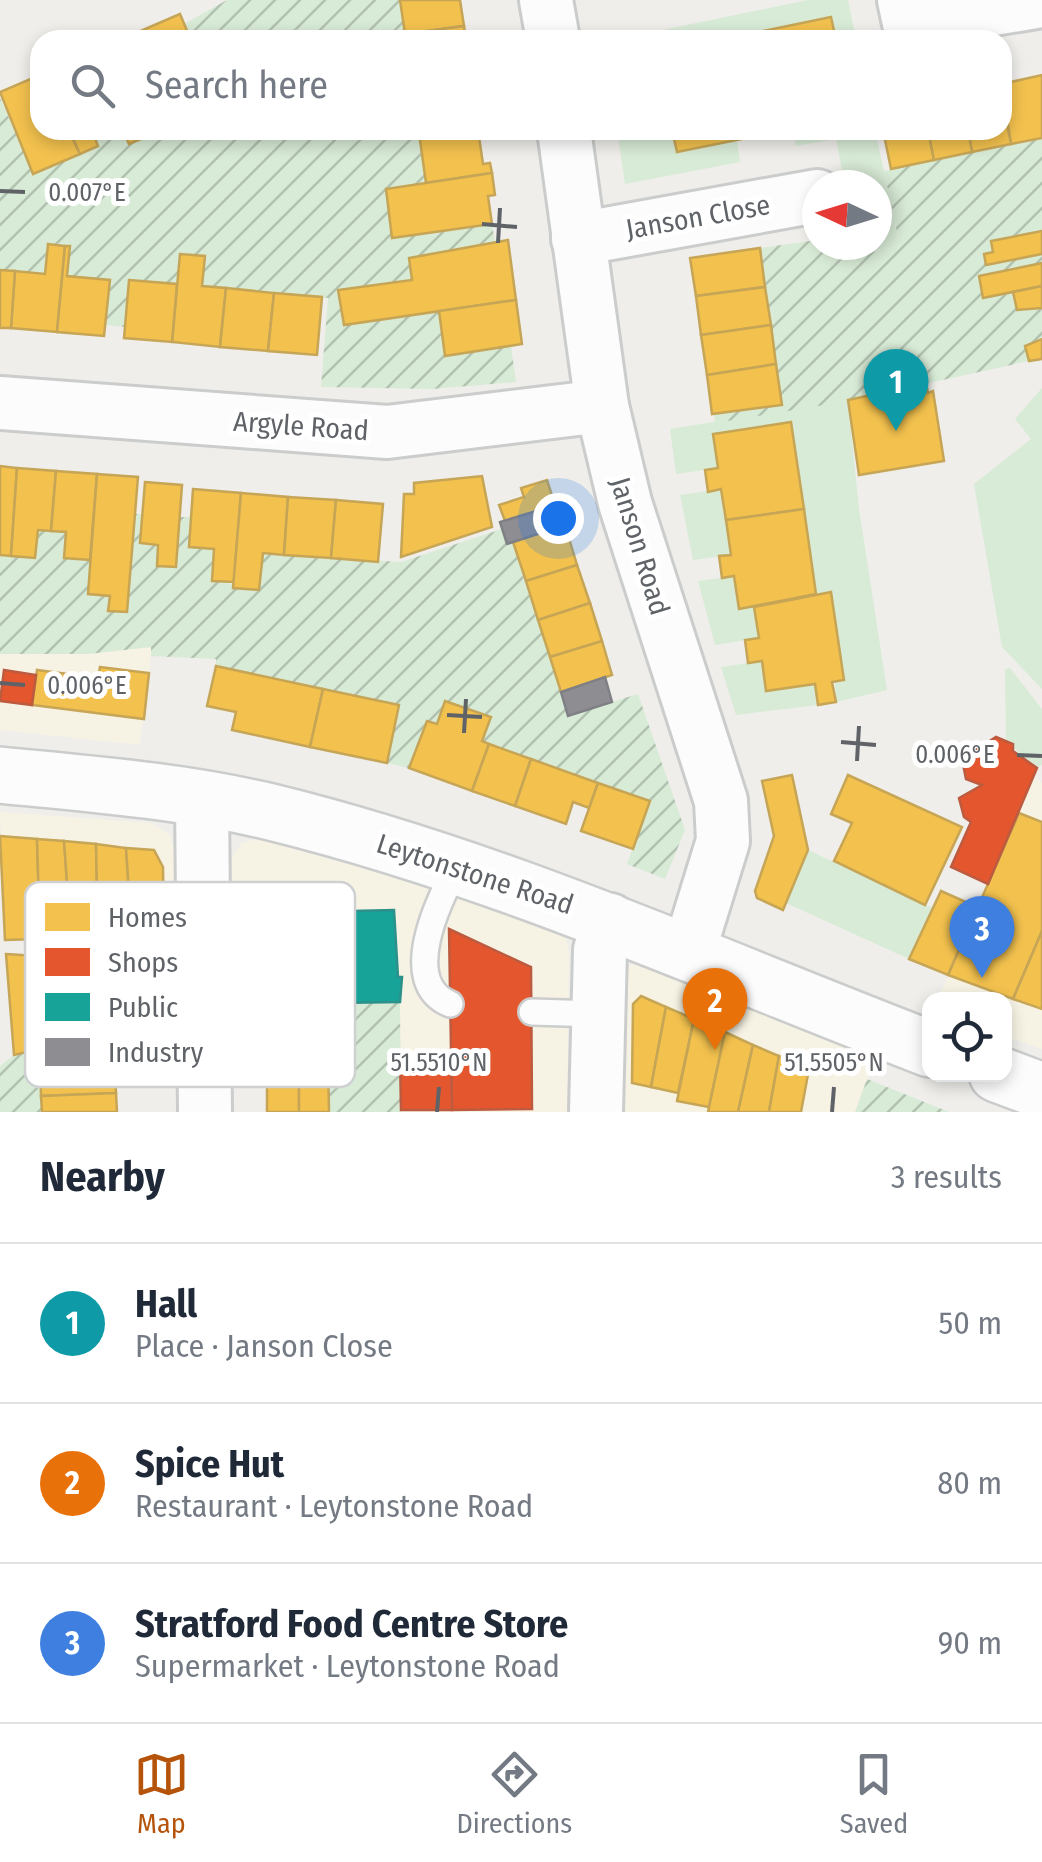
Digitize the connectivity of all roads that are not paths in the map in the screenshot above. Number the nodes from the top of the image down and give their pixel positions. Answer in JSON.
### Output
{"nodes":[{"id":1,"x":546,"y":0,"type":"edge"},
{"id":2,"x":904,"y":0,"type":"edge"},
{"id":3,"x":1042,"y":0,"type":"edge"},
{"id":4,"x":550,"y":30,"type":"edge"},
{"id":5,"x":565,"y":140,"type":"edge"},
{"id":6,"x":802,"y":199,"type":"edge"},
{"id":7,"x":578,"y":239,"type":"junction"},
{"id":8,"x":0,"y":402,"type":"edge"},
{"id":9,"x":602,"y":406,"type":"junction"},
{"id":10,"x":0,"y":775,"type":"edge"},
{"id":11,"x":202,"y":800,"type":"junction"},
{"id":12,"x":458,"y":865,"type":"junction"},
{"id":13,"x":203,"y":882,"type":"edge"},
{"id":14,"x":610,"y":920,"type":"junction"},
{"id":15,"x":690,"y":952,"type":"junction"},
{"id":16,"x":450,"y":1004,"type":"dead end"},
{"id":17,"x":532,"y":1012,"type":"dead end"},
{"id":18,"x":599,"y":1014,"type":"junction"},
{"id":19,"x":922,"y":1045,"type":"edge"},
{"id":20,"x":1012,"y":1079,"type":"edge"},
{"id":21,"x":205,"y":1087,"type":"edge"},
{"id":22,"x":1042,"y":1091,"type":"edge"},
{"id":23,"x":205,"y":1112,"type":"edge"},
{"id":24,"x":596,"y":1112,"type":"edge"}],
"edges":[{"from":1,"to":4,"type":"street"},
{"from":2,"to":3,"type":"street"},
{"from":5,"to":7,"type":"street","name":"Janson Road"},
{"from":6,"to":7,"type":"street","name":"Janson Close"},
{"from":7,"to":9,"type":"street","name":"Janson Road"},
{"from":8,"to":9,"type":"street","name":"Argyle Road"},
{"from":9,"to":15,"type":"street","name":"Janson Road"},
{"from":10,"to":11,"type":"street","name":"Leytonstone Road"},
{"from":11,"to":12,"type":"street","name":"Leytonstone Road"},
{"from":11,"to":13,"type":"street"},
{"from":12,"to":14,"type":"street","name":"Leytonstone Road"},
{"from":12,"to":16,"type":"lane"},
{"from":14,"to":15,"type":"street","name":"Leytonstone Road"},
{"from":14,"to":18,"type":"street"},
{"from":15,"to":19,"type":"street","name":"Leytonstone Road"},
{"from":17,"to":18,"type":"lane"},
{"from":18,"to":24,"type":"street"},
{"from":20,"to":22,"type":"street"},
{"from":21,"to":23,"type":"street"}]}
